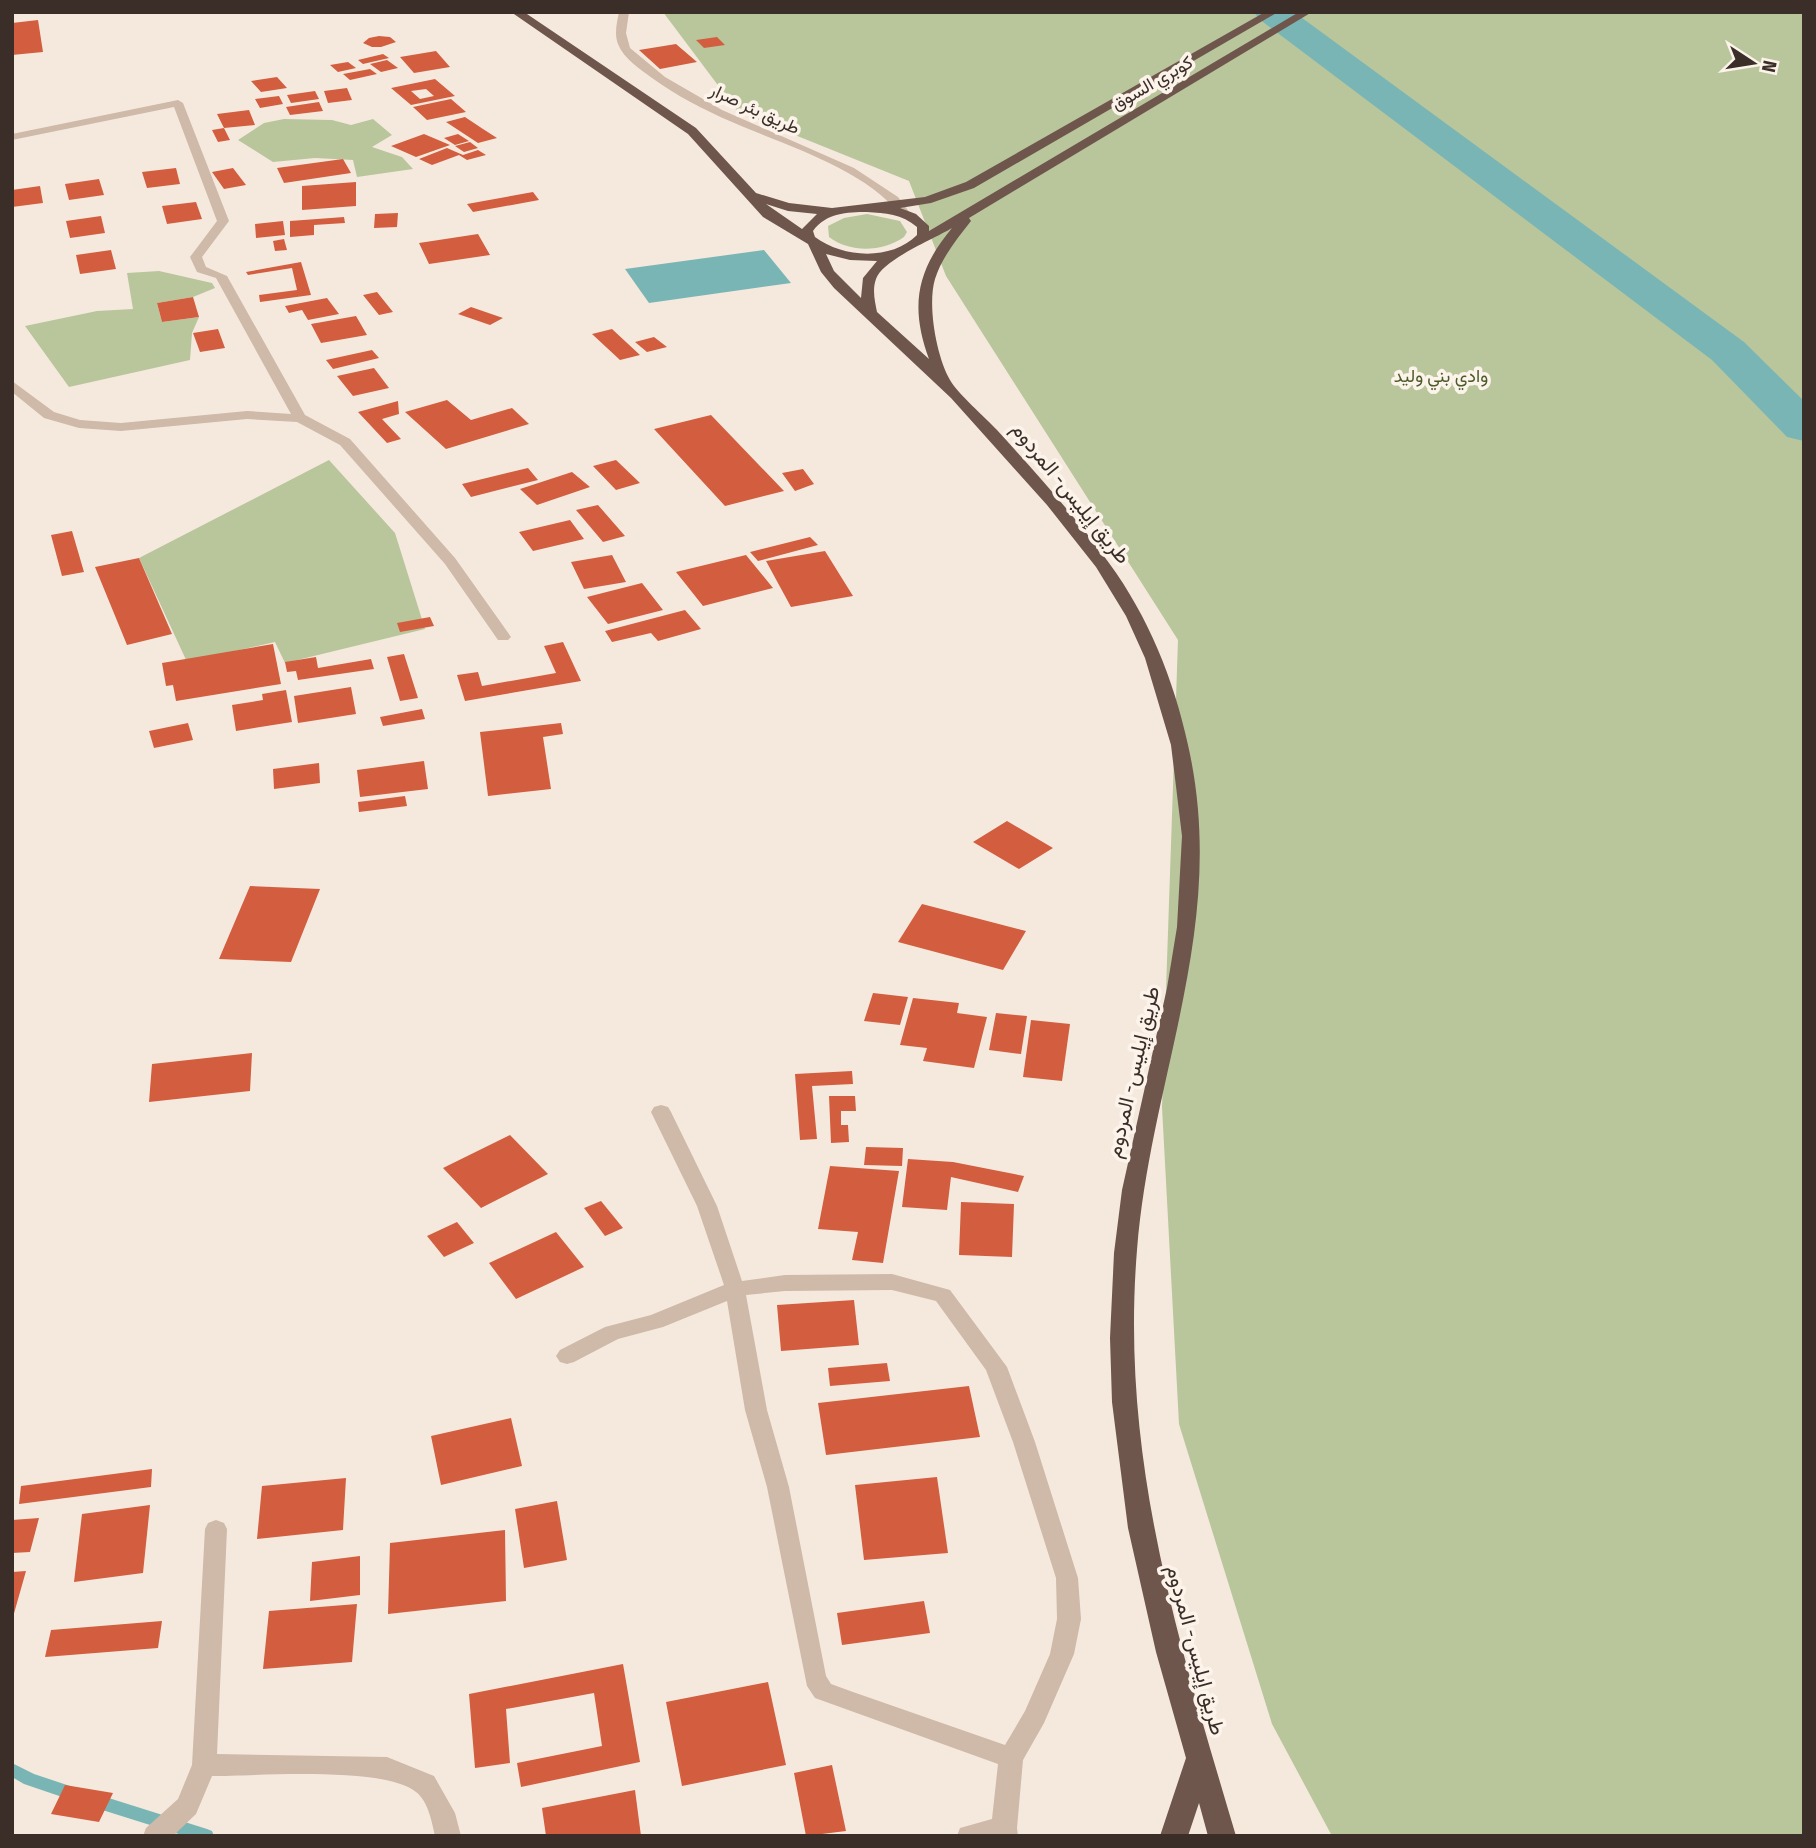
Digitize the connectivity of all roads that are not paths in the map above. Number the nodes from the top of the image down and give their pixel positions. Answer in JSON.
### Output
{"nodes":[{"id":1,"x":516,"y":12,"type":"edge"},
{"id":2,"x":624,"y":12,"type":"edge"},
{"id":3,"x":1273,"y":12,"type":"edge"},
{"id":4,"x":1307,"y":12,"type":"edge"},
{"id":5,"x":12,"y":137,"type":"edge"},
{"id":6,"x":751,"y":195,"type":"junction"},
{"id":7,"x":983,"y":203,"type":"junction"},
{"id":8,"x":903,"y":209,"type":"junction"},
{"id":9,"x":834,"y":212,"type":"junction"},
{"id":10,"x":811,"y":242,"type":"junction"},
{"id":11,"x":920,"y":242,"type":"junction"},
{"id":12,"x":896,"y":253,"type":"junction"},
{"id":13,"x":870,"y":312,"type":"junction"},
{"id":14,"x":945,"y":383,"type":"junction"},
{"id":15,"x":12,"y":385,"type":"edge"},
{"id":16,"x":300,"y":418,"type":"junction"},
{"id":17,"x":503,"y":637,"type":"dead end"},
{"id":18,"x":661,"y":1112,"type":"dead end"},
{"id":19,"x":735,"y":1289,"type":"junction"},
{"id":20,"x":567,"y":1356,"type":"dead end"},
{"id":21,"x":216,"y":1529,"type":"dead end"},
{"id":22,"x":1200,"y":1757,"type":"junction"},
{"id":23,"x":1012,"y":1758,"type":"junction"},
{"id":24,"x":204,"y":1765,"type":"junction"},
{"id":25,"x":1005,"y":1832,"type":"edge"},
{"id":26,"x":155,"y":1836,"type":"edge"},
{"id":27,"x":448,"y":1836,"type":"edge"},
{"id":28,"x":969,"y":1836,"type":"edge"},
{"id":29,"x":1174,"y":1836,"type":"edge"},
{"id":30,"x":1222,"y":1836,"type":"edge"}],
"edges":[{"from":1,"to":6,"type":"highway"},
{"from":2,"to":8,"type":"street","name":"طريق بئر صرار"},
{"from":3,"to":8,"type":"highway","name":"كوبري السوق"},
{"from":4,"to":7,"type":"highway","name":"كوبري السوق"},
{"from":5,"to":16,"type":"street"},
{"from":6,"to":9,"type":"highway"},
{"from":6,"to":10,"type":"highway"},
{"from":7,"to":11,"type":"highway"},
{"from":7,"to":14,"type":"highway"},
{"from":8,"to":9,"type":"highway"},
{"from":8,"to":11,"type":"highway"},
{"from":9,"to":10,"type":"highway"},
{"from":10,"to":12,"type":"highway"},
{"from":10,"to":13,"type":"highway","name":"طريق إيليس- المردوم"},
{"from":11,"to":12,"type":"highway"},
{"from":12,"to":13,"type":"highway"},
{"from":13,"to":14,"type":"highway","name":"طريق إيليس- المردوم"},
{"from":14,"to":22,"type":"highway","name":"طريق إيليس- المردوم"},
{"from":15,"to":16,"type":"street"},
{"from":16,"to":17,"type":"street"},
{"from":18,"to":19,"type":"street"},
{"from":19,"to":20,"type":"street"},
{"from":19,"to":23,"type":"street"},
{"from":19,"to":23,"type":"street"},
{"from":21,"to":24,"type":"street"},
{"from":22,"to":29,"type":"highway"},
{"from":22,"to":30,"type":"highway","name":"طريق إيليس- المردوم"},
{"from":23,"to":25,"type":"street"},
{"from":24,"to":26,"type":"street"},
{"from":24,"to":27,"type":"street"},
{"from":25,"to":28,"type":"street"}]}
